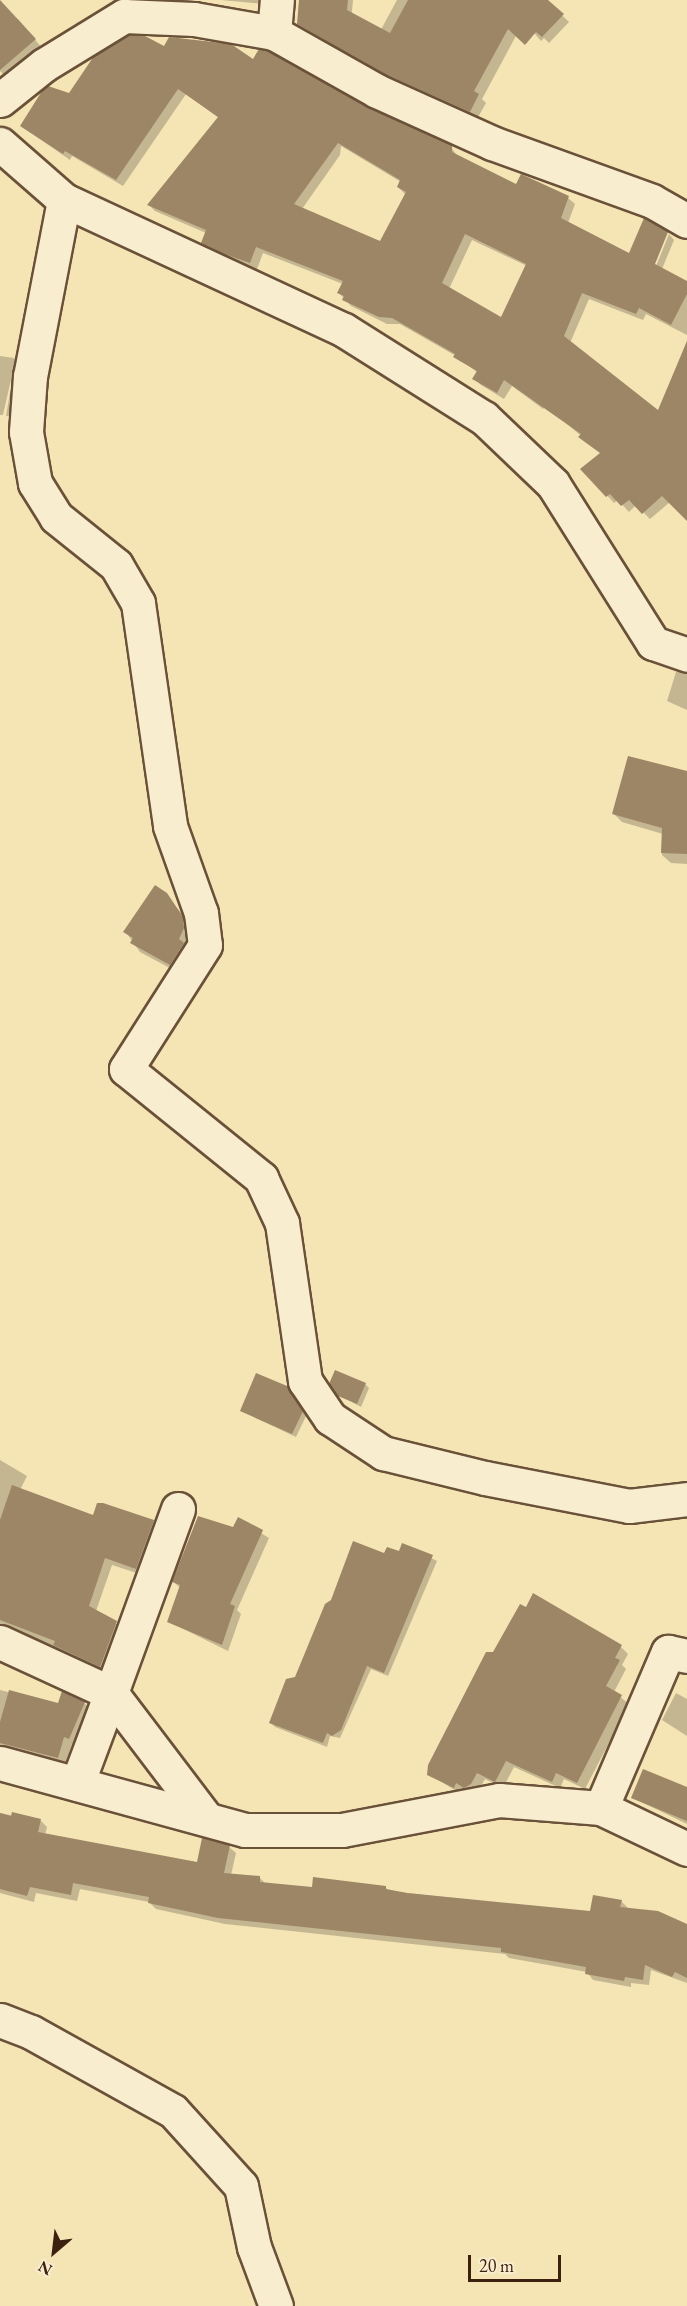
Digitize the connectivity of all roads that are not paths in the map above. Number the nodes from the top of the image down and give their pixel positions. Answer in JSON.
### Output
{"nodes":[{"id":1,"x":277,"y":0,"type":"edge"},
{"id":2,"x":274,"y":33,"type":"junction"},
{"id":3,"x":0,"y":100,"type":"edge"},
{"id":4,"x":0,"y":144,"type":"edge"},
{"id":5,"x":64,"y":200,"type":"junction"},
{"id":6,"x":687,"y":221,"type":"edge"},
{"id":7,"x":687,"y":655,"type":"edge"},
{"id":8,"x":687,"y":1499,"type":"edge"},
{"id":9,"x":178,"y":1509,"type":"dead end"},
{"id":10,"x":0,"y":1642,"type":"edge"},
{"id":11,"x":687,"y":1656,"type":"edge"},
{"id":12,"x":111,"y":1693,"type":"junction"},
{"id":13,"x":0,"y":1763,"type":"edge"},
{"id":14,"x":77,"y":1784,"type":"junction"},
{"id":15,"x":601,"y":1808,"type":"junction"},
{"id":16,"x":205,"y":1817,"type":"junction"},
{"id":17,"x":687,"y":1849,"type":"edge"},
{"id":18,"x":0,"y":2020,"type":"edge"},
{"id":19,"x":276,"y":2306,"type":"edge"}],
"edges":[{"from":1,"to":2,"type":"street"},
{"from":2,"to":3,"type":"street"},
{"from":2,"to":6,"type":"street"},
{"from":4,"to":5,"type":"street"},
{"from":5,"to":7,"type":"street"},
{"from":5,"to":8,"type":"street"},
{"from":9,"to":12,"type":"street"},
{"from":10,"to":12,"type":"street"},
{"from":11,"to":15,"type":"street"},
{"from":12,"to":14,"type":"street"},
{"from":12,"to":16,"type":"street"},
{"from":13,"to":14,"type":"street"},
{"from":14,"to":16,"type":"street"},
{"from":15,"to":16,"type":"street"},
{"from":15,"to":17,"type":"street"},
{"from":18,"to":19,"type":"street"}]}
